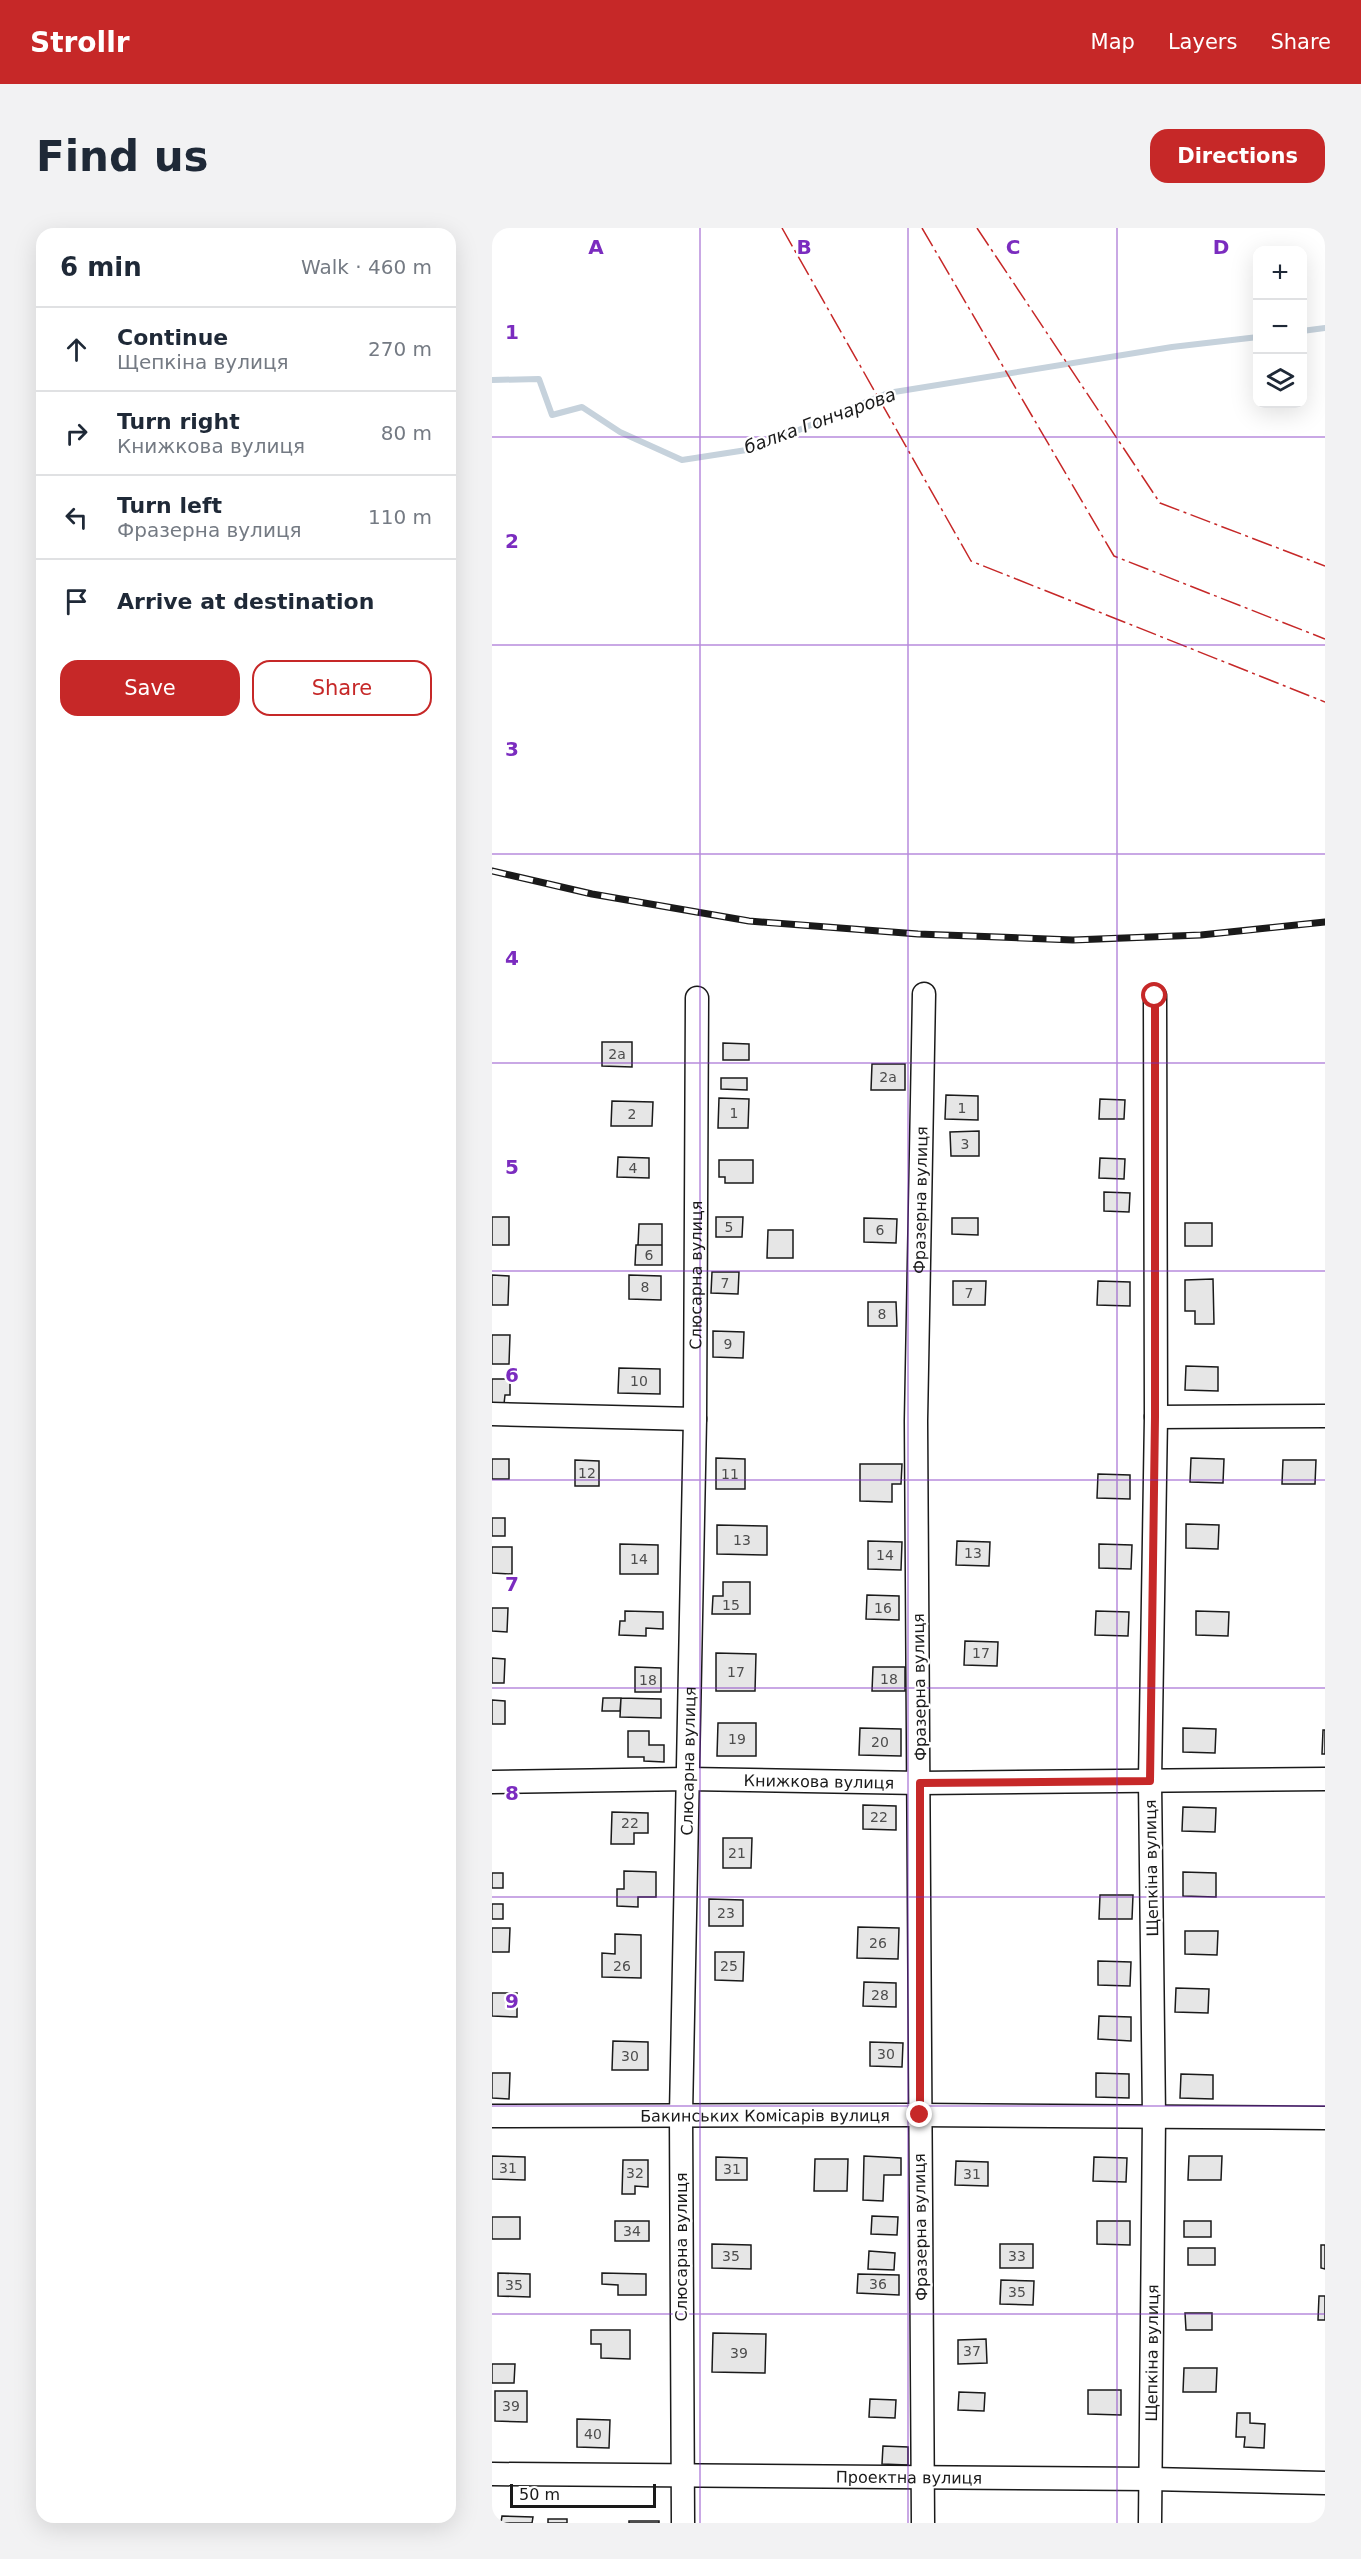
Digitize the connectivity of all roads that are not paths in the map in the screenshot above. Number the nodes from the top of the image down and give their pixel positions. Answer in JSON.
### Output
{"nodes":[{"id":1,"x":924,"y":994,"type":"dead end"},
{"id":2,"x":1155,"y":996,"type":"dead end"},
{"id":3,"x":697,"y":998,"type":"dead end"},
{"id":4,"x":492,"y":1414,"type":"edge"},
{"id":5,"x":1325,"y":1416,"type":"edge"},
{"id":6,"x":1155,"y":1417,"type":"junction"},
{"id":7,"x":695,"y":1419,"type":"junction"},
{"id":8,"x":689,"y":1779,"type":"junction"},
{"id":9,"x":1325,"y":1779,"type":"edge"},
{"id":10,"x":1150,"y":1781,"type":"junction"},
{"id":11,"x":492,"y":1782,"type":"edge"},
{"id":12,"x":920,"y":1783,"type":"junction"},
{"id":13,"x":681,"y":2114,"type":"junction"},
{"id":14,"x":920,"y":2115,"type":"junction"},
{"id":15,"x":492,"y":2116,"type":"edge"},
{"id":16,"x":1154,"y":2116,"type":"junction"},
{"id":17,"x":1325,"y":2118,"type":"edge"},
{"id":18,"x":492,"y":2474,"type":"edge"},
{"id":19,"x":682,"y":2476,"type":"junction"},
{"id":20,"x":923,"y":2476,"type":"junction"},
{"id":21,"x":1151,"y":2478,"type":"junction"},
{"id":22,"x":1325,"y":2483,"type":"edge"},
{"id":23,"x":683,"y":2523,"type":"edge"},
{"id":24,"x":923,"y":2523,"type":"edge"},
{"id":25,"x":1150,"y":2523,"type":"edge"}],
"edges":[{"from":1,"to":12,"type":"street","name":"Фразерна вулиця"},
{"from":2,"to":6,"type":"street","name":"Щепкіна вулиця"},
{"from":3,"to":7,"type":"street","name":"Слюсарна вулиця"},
{"from":4,"to":7,"type":"street"},
{"from":5,"to":6,"type":"street"},
{"from":6,"to":10,"type":"street","name":"Щепкіна вулиця"},
{"from":7,"to":8,"type":"street","name":"Слюсарна вулиця"},
{"from":8,"to":11,"type":"street","name":"Книжкова вулиця"},
{"from":8,"to":12,"type":"street","name":"Книжкова вулиця"},
{"from":8,"to":13,"type":"street","name":"Слюсарна вулиця"},
{"from":9,"to":10,"type":"street","name":"Книжкова вулиця"},
{"from":10,"to":12,"type":"street","name":"Книжкова вулиця"},
{"from":10,"to":16,"type":"street","name":"Щепкіна вулиця"},
{"from":12,"to":14,"type":"street","name":"Фразерна вулиця"},
{"from":13,"to":14,"type":"street","name":"Бакинських Комісарів вулиця"},
{"from":13,"to":15,"type":"street","name":"Бакинських Комісарів вулиця"},
{"from":13,"to":19,"type":"street","name":"Слюсарна вулиця"},
{"from":14,"to":16,"type":"street","name":"Бакинських Комісарів вулиця"},
{"from":14,"to":20,"type":"street","name":"Фразерна вулиця"},
{"from":16,"to":17,"type":"street","name":"Бакинських Комісарів вулиця"},
{"from":16,"to":21,"type":"street","name":"Щепкіна вулиця"},
{"from":18,"to":19,"type":"street","name":"Проектна вулиця"},
{"from":19,"to":20,"type":"street","name":"Проектна вулиця"},
{"from":19,"to":23,"type":"street","name":"Слюсарна вулиця"},
{"from":20,"to":21,"type":"street","name":"Проектна вулиця"},
{"from":20,"to":24,"type":"street","name":"Фразерна вулиця"},
{"from":21,"to":22,"type":"street","name":"Проектна вулиця"},
{"from":21,"to":25,"type":"street","name":"Щепкіна вулиця"}]}
